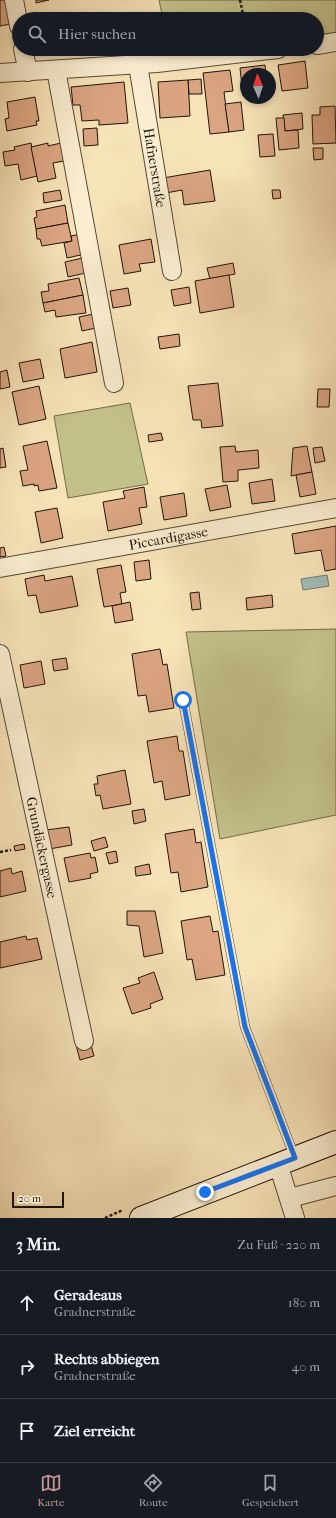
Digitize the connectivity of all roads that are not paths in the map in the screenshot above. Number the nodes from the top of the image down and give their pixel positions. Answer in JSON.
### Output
{"nodes":[{"id":1,"x":14,"y":0,"type":"edge"},
{"id":2,"x":16,"y":12,"type":"edge"},
{"id":3,"x":336,"y":42,"type":"edge"},
{"id":4,"x":324,"y":43,"type":"edge"},
{"id":5,"x":25,"y":56,"type":"edge"},
{"id":6,"x":217,"y":56,"type":"edge"},
{"id":7,"x":138,"y":65,"type":"junction"},
{"id":8,"x":56,"y":70,"type":"junction"},
{"id":9,"x":28,"y":72,"type":"junction"},
{"id":10,"x":0,"y":74,"type":"edge"},
{"id":11,"x":172,"y":271,"type":"dead end"},
{"id":12,"x":114,"y":383,"type":"dead end"},
{"id":13,"x":336,"y":508,"type":"edge"},
{"id":14,"x":0,"y":568,"type":"edge"},
{"id":15,"x":0,"y":654,"type":"edge"},
{"id":16,"x":183,"y":700,"type":"dead end"},
{"id":17,"x":84,"y":1041,"type":"dead end"},
{"id":18,"x":336,"y":1142,"type":"edge"},
{"id":19,"x":287,"y":1161,"type":"junction"},
{"id":20,"x":336,"y":1186,"type":"edge"},
{"id":21,"x":290,"y":1198,"type":"junction"},
{"id":22,"x":141,"y":1218,"type":"edge"},
{"id":23,"x":295,"y":1218,"type":"edge"}],
"edges":[{"from":1,"to":2,"type":"street"},
{"from":3,"to":4,"type":"street"},
{"from":5,"to":9,"type":"street"},
{"from":6,"to":7,"type":"street"},
{"from":7,"to":8,"type":"street"},
{"from":7,"to":11,"type":"street","name":"Hafnerstraße"},
{"from":8,"to":9,"type":"street"},
{"from":8,"to":12,"type":"street"},
{"from":9,"to":10,"type":"street"},
{"from":13,"to":14,"type":"street","name":"Piccardigasse"},
{"from":15,"to":17,"type":"street","name":"Grundäckergasse"},
{"from":16,"to":19,"type":"lane"},
{"from":18,"to":19,"type":"main road"},
{"from":19,"to":21,"type":"street"},
{"from":19,"to":22,"type":"main road"},
{"from":20,"to":21,"type":"street"},
{"from":21,"to":23,"type":"street"}]}
